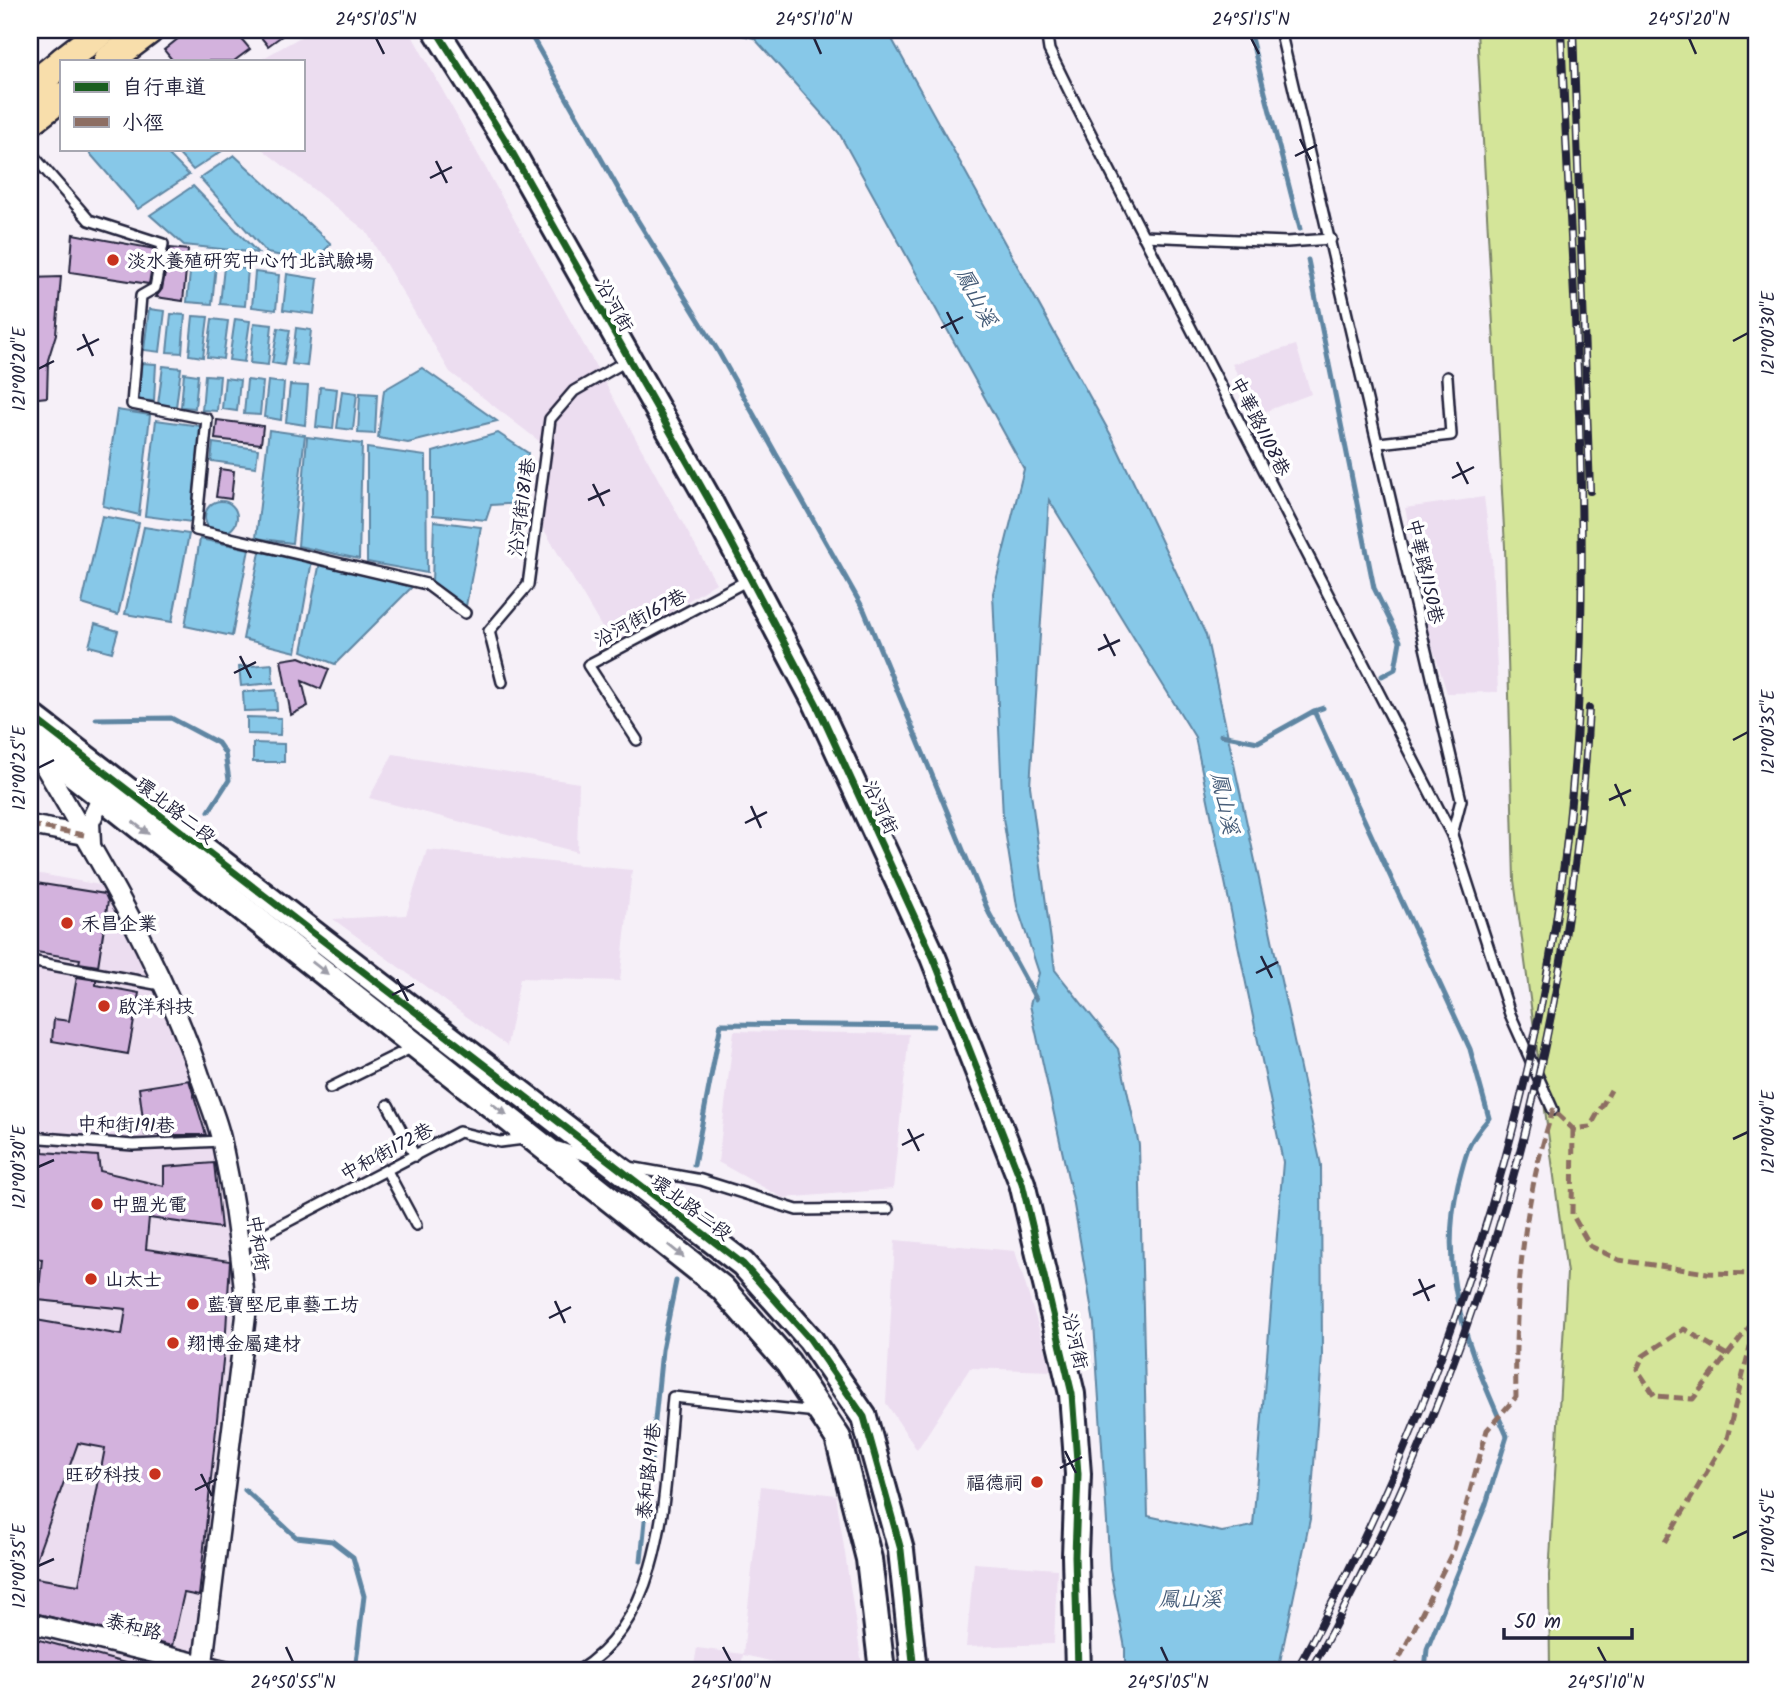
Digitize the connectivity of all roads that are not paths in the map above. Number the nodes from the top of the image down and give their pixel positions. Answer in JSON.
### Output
{"nodes":[{"id":1,"x":103,"y":30,"type":"edge"},
{"id":2,"x":149,"y":30,"type":"edge"},
{"id":3,"x":436,"y":30,"type":"edge"},
{"id":4,"x":1037,"y":30,"type":"edge"},
{"id":5,"x":1046,"y":30,"type":"edge"},
{"id":6,"x":1280,"y":30,"type":"edge"},
{"id":7,"x":1049,"y":50,"type":"junction"},
{"id":8,"x":65,"y":60,"type":"edge"},
{"id":9,"x":109,"y":60,"type":"edge"},
{"id":10,"x":60,"y":65,"type":"edge"},
{"id":11,"x":38,"y":98,"type":"edge"},
{"id":12,"x":30,"y":152,"type":"edge"},
{"id":13,"x":1143,"y":236,"type":"junction"},
{"id":14,"x":1331,"y":239,"type":"junction"},
{"id":15,"x":628,"y":360,"type":"junction"},
{"id":16,"x":1447,"y":377,"type":"dead end"},
{"id":17,"x":1379,"y":443,"type":"junction"},
{"id":18,"x":751,"y":579,"type":"junction"},
{"id":19,"x":465,"y":613,"type":"dead end"},
{"id":20,"x":502,"y":682,"type":"dead end"},
{"id":21,"x":30,"y":715,"type":"edge"},
{"id":22,"x":637,"y":740,"type":"dead end"},
{"id":23,"x":30,"y":741,"type":"edge"},
{"id":24,"x":89,"y":775,"type":"junction"},
{"id":25,"x":102,"y":797,"type":"junction"},
{"id":26,"x":63,"y":799,"type":"junction"},
{"id":27,"x":30,"y":825,"type":"edge"},
{"id":28,"x":1452,"y":835,"type":"junction"},
{"id":29,"x":88,"y":842,"type":"junction"},
{"id":30,"x":30,"y":961,"type":"edge"},
{"id":31,"x":163,"y":985,"type":"junction"},
{"id":32,"x":418,"y":1045,"type":"junction"},
{"id":33,"x":330,"y":1088,"type":"dead end"},
{"id":34,"x":388,"y":1105,"type":"dead end"},
{"id":35,"x":1553,"y":1110,"type":"dead end"},
{"id":36,"x":30,"y":1138,"type":"edge"},
{"id":37,"x":222,"y":1141,"type":"junction"},
{"id":38,"x":541,"y":1142,"type":"junction"},
{"id":39,"x":415,"y":1156,"type":"junction"},
{"id":40,"x":607,"y":1163,"type":"junction"},
{"id":41,"x":387,"y":1171,"type":"junction"},
{"id":42,"x":888,"y":1209,"type":"dead end"},
{"id":43,"x":416,"y":1225,"type":"dead end"},
{"id":44,"x":238,"y":1248,"type":"junction"},
{"id":45,"x":821,"y":1413,"type":"junction"},
{"id":46,"x":30,"y":1623,"type":"edge"},
{"id":47,"x":203,"y":1668,"type":"edge"},
{"id":48,"x":228,"y":1671,"type":"edge"},
{"id":49,"x":578,"y":1671,"type":"edge"},
{"id":50,"x":882,"y":1671,"type":"edge"},
{"id":51,"x":914,"y":1671,"type":"edge"},
{"id":52,"x":1078,"y":1671,"type":"edge"}],
"edges":[{"from":1,"to":8,"type":"main road"},
{"from":2,"to":9,"type":"main road"},
{"from":3,"to":15,"type":"street","name":"沿河街"},
{"from":4,"to":7,"type":"lane"},
{"from":5,"to":7,"type":"lane","name":"中華路1108巷"},
{"from":6,"to":14,"type":"lane","name":"中華路1150巷"},
{"from":7,"to":13,"type":"lane","name":"中華路1108巷"},
{"from":10,"to":11,"type":"main road"},
{"from":12,"to":19,"type":"lane"},
{"from":13,"to":14,"type":"lane"},
{"from":13,"to":28,"type":"lane","name":"中華路1108巷"},
{"from":14,"to":17,"type":"lane","name":"中華路1150巷"},
{"from":15,"to":18,"type":"street","name":"沿河街"},
{"from":15,"to":20,"type":"lane","name":"沿河街181巷"},
{"from":16,"to":17,"type":"lane"},
{"from":17,"to":28,"type":"lane","name":"中華路1150巷"},
{"from":18,"to":22,"type":"lane","name":"沿河街167巷"},
{"from":18,"to":52,"type":"street","name":"沿河街"},
{"from":21,"to":24,"type":"street","name":"環北路二段"},
{"from":23,"to":24,"type":"street","name":"環北路二段"},
{"from":23,"to":26,"type":"street","name":"中和街"},
{"from":24,"to":25,"type":"street","name":"環北路二段"},
{"from":24,"to":26,"type":"street"},
{"from":24,"to":40,"type":"street","name":"環北路二段"},
{"from":25,"to":29,"type":"street"},
{"from":25,"to":32,"type":"street","name":"環北路二段","one_way":true},
{"from":26,"to":29,"type":"street","name":"中和街"},
{"from":27,"to":29,"type":"street"},
{"from":28,"to":35,"type":"lane"},
{"from":29,"to":31,"type":"street","name":"中和街"},
{"from":30,"to":31,"type":"lane"},
{"from":31,"to":37,"type":"street","name":"中和街"},
{"from":32,"to":33,"type":"lane"},
{"from":32,"to":38,"type":"street","name":"環北路二段","one_way":true},
{"from":34,"to":39,"type":"lane"},
{"from":36,"to":37,"type":"lane","name":"中和街191巷"},
{"from":37,"to":44,"type":"street","name":"中和街"},
{"from":38,"to":39,"type":"lane","name":"中和街172巷"},
{"from":38,"to":40,"type":"lane","name":"中和街172巷"},
{"from":38,"to":45,"type":"street","name":"環北路二段","one_way":true},
{"from":39,"to":41,"type":"lane","name":"中和街172巷"},
{"from":40,"to":42,"type":"lane","name":"中和街172巷"},
{"from":40,"to":51,"type":"street","name":"環北路二段"},
{"from":41,"to":43,"type":"lane"},
{"from":41,"to":44,"type":"lane","name":"中和街172巷"},
{"from":44,"to":47,"type":"street","name":"中和街"},
{"from":45,"to":49,"type":"lane","name":"泰和路191巷"},
{"from":45,"to":50,"type":"street","name":"環北路二段"},
{"from":46,"to":47,"type":"street","name":"泰和路"},
{"from":47,"to":48,"type":"street","name":"泰和路"}]}
